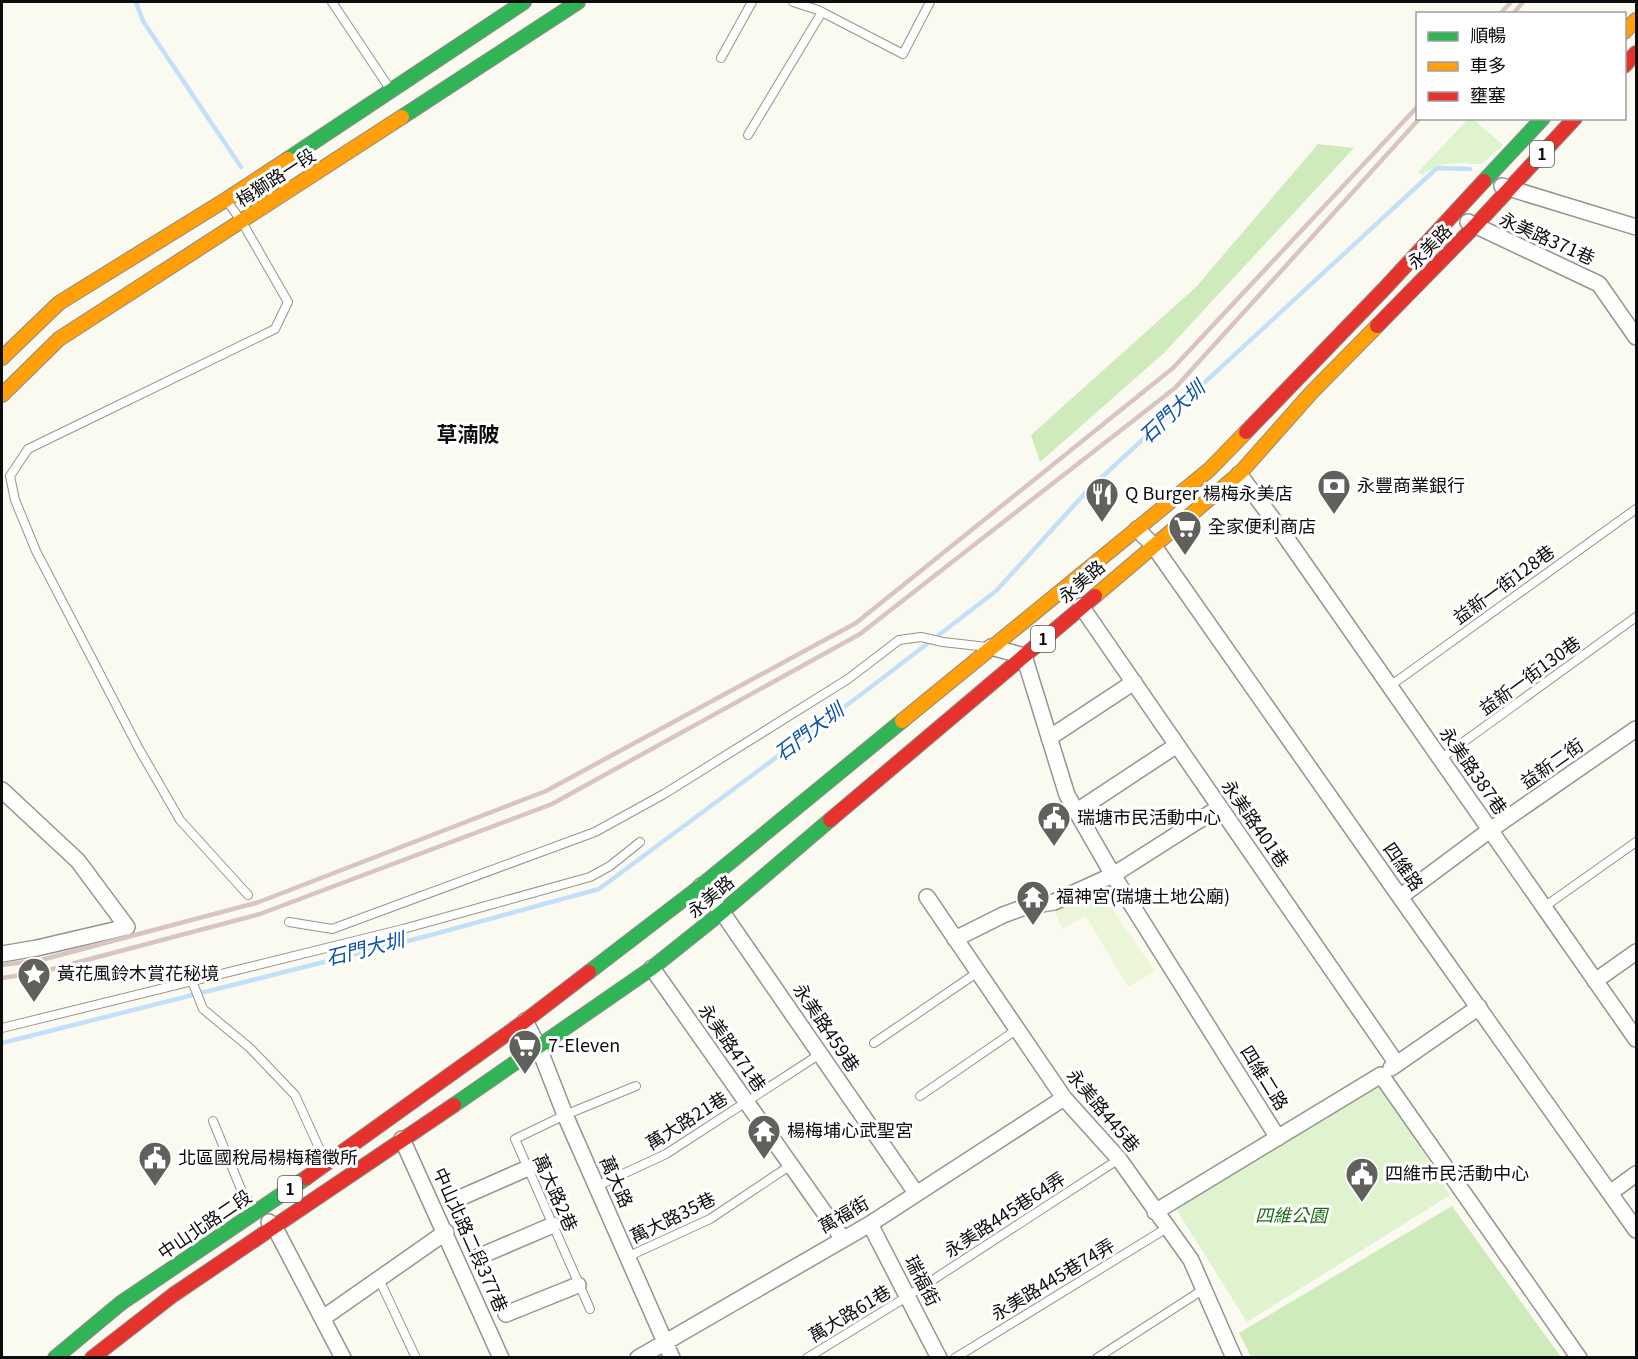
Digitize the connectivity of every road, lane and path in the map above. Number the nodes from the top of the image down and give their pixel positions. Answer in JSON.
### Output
{"nodes":[{"id":1,"x":332,"y":2,"type":"edge"},
{"id":2,"x":524,"y":2,"type":"edge"},
{"id":3,"x":578,"y":2,"type":"edge"},
{"id":4,"x":752,"y":2,"type":"edge"},
{"id":5,"x":793,"y":2,"type":"edge"},
{"id":6,"x":930,"y":2,"type":"edge"},
{"id":7,"x":822,"y":12,"type":"junction"},
{"id":8,"x":722,"y":58,"type":"dead end"},
{"id":9,"x":391,"y":90,"type":"junction"},
{"id":10,"x":1541,"y":120,"type":"edge"},
{"id":11,"x":1573,"y":120,"type":"edge"},
{"id":12,"x":748,"y":135,"type":"dead end"},
{"id":13,"x":1486,"y":181,"type":"junction"},
{"id":14,"x":1510,"y":189,"type":"junction"},
{"id":15,"x":226,"y":199,"type":"junction"},
{"id":16,"x":1454,"y":213,"type":"junction"},
{"id":17,"x":242,"y":222,"type":"junction"},
{"id":18,"x":1474,"y":227,"type":"junction"},
{"id":19,"x":1636,"y":227,"type":"edge"},
{"id":20,"x":1636,"y":337,"type":"edge"},
{"id":21,"x":2,"y":358,"type":"edge"},
{"id":22,"x":2,"y":395,"type":"edge"},
{"id":23,"x":1239,"y":474,"type":"junction"},
{"id":24,"x":1636,"y":509,"type":"edge"},
{"id":25,"x":1137,"y":529,"type":"junction"},
{"id":26,"x":1153,"y":545,"type":"junction"},
{"id":27,"x":1081,"y":606,"type":"junction"},
{"id":28,"x":1636,"y":617,"type":"edge"},
{"id":29,"x":992,"y":647,"type":"junction"},
{"id":30,"x":1024,"y":656,"type":"junction"},
{"id":31,"x":1134,"y":682,"type":"junction"},
{"id":32,"x":1390,"y":686,"type":"junction"},
{"id":33,"x":1636,"y":729,"type":"edge"},
{"id":34,"x":1049,"y":738,"type":"junction"},
{"id":35,"x":1177,"y":745,"type":"junction"},
{"id":36,"x":1440,"y":759,"type":"junction"},
{"id":37,"x":2,"y":790,"type":"edge"},
{"id":38,"x":1220,"y":807,"type":"junction"},
{"id":39,"x":1077,"y":811,"type":"junction"},
{"id":40,"x":1490,"y":830,"type":"junction"},
{"id":41,"x":640,"y":842,"type":"dead end"},
{"id":42,"x":1636,"y":842,"type":"edge"},
{"id":43,"x":1113,"y":875,"type":"junction"},
{"id":44,"x":700,"y":886,"type":"junction"},
{"id":45,"x":248,"y":895,"type":"dead end"},
{"id":46,"x":927,"y":897,"type":"dead end"},
{"id":47,"x":1400,"y":897,"type":"junction"},
{"id":48,"x":1544,"y":907,"type":"junction"},
{"id":49,"x":722,"y":912,"type":"junction"},
{"id":50,"x":289,"y":922,"type":"dead end"},
{"id":51,"x":955,"y":939,"type":"junction"},
{"id":52,"x":1636,"y":952,"type":"edge"},
{"id":53,"x":2,"y":954,"type":"edge"},
{"id":54,"x":652,"y":968,"type":"junction"},
{"id":55,"x":978,"y":972,"type":"junction"},
{"id":56,"x":1595,"y":981,"type":"junction"},
{"id":57,"x":193,"y":984,"type":"junction"},
{"id":58,"x":1479,"y":1006,"type":"junction"},
{"id":59,"x":525,"y":1021,"type":"junction"},
{"id":60,"x":2,"y":1028,"type":"edge"},
{"id":61,"x":1016,"y":1030,"type":"junction"},
{"id":62,"x":1636,"y":1039,"type":"edge"},
{"id":63,"x":874,"y":1043,"type":"dead end"},
{"id":64,"x":539,"y":1047,"type":"junction"},
{"id":65,"x":820,"y":1054,"type":"junction"},
{"id":66,"x":1397,"y":1064,"type":"junction"},
{"id":67,"x":1381,"y":1075,"type":"junction"},
{"id":68,"x":636,"y":1086,"type":"dead end"},
{"id":69,"x":920,"y":1096,"type":"dead end"},
{"id":70,"x":1064,"y":1098,"type":"junction"},
{"id":71,"x":746,"y":1102,"type":"junction"},
{"id":72,"x":565,"y":1115,"type":"junction"},
{"id":73,"x":213,"y":1121,"type":"dead end"},
{"id":74,"x":1278,"y":1138,"type":"junction"},
{"id":75,"x":402,"y":1139,"type":"junction"},
{"id":76,"x":1119,"y":1159,"type":"junction"},
{"id":77,"x":327,"y":1164,"type":"junction"},
{"id":78,"x":791,"y":1165,"type":"junction"},
{"id":79,"x":528,"y":1168,"type":"junction"},
{"id":80,"x":1636,"y":1174,"type":"edge"},
{"id":81,"x":597,"y":1186,"type":"junction"},
{"id":82,"x":916,"y":1193,"type":"junction"},
{"id":83,"x":1610,"y":1193,"type":"junction"},
{"id":84,"x":453,"y":1201,"type":"dead end"},
{"id":85,"x":258,"y":1211,"type":"junction"},
{"id":86,"x":1155,"y":1212,"type":"junction"},
{"id":87,"x":870,"y":1224,"type":"junction"},
{"id":88,"x":553,"y":1225,"type":"junction"},
{"id":89,"x":274,"y":1226,"type":"junction"},
{"id":90,"x":1167,"y":1228,"type":"junction"},
{"id":91,"x":1636,"y":1230,"type":"edge"},
{"id":92,"x":446,"y":1232,"type":"junction"},
{"id":93,"x":843,"y":1239,"type":"junction"},
{"id":94,"x":478,"y":1257,"type":"dead end"},
{"id":95,"x":627,"y":1257,"type":"junction"},
{"id":96,"x":379,"y":1279,"type":"junction"},
{"id":97,"x":578,"y":1285,"type":"junction"},
{"id":98,"x":1204,"y":1289,"type":"junction"},
{"id":99,"x":908,"y":1296,"type":"junction"},
{"id":100,"x":590,"y":1309,"type":"dead end"},
{"id":101,"x":506,"y":1314,"type":"dead end"},
{"id":102,"x":323,"y":1318,"type":"junction"},
{"id":103,"x":664,"y":1342,"type":"junction"},
{"id":104,"x":55,"y":1358,"type":"edge"},
{"id":105,"x":92,"y":1358,"type":"edge"},
{"id":106,"x":343,"y":1358,"type":"edge"},
{"id":107,"x":416,"y":1358,"type":"edge"},
{"id":108,"x":501,"y":1358,"type":"edge"},
{"id":109,"x":638,"y":1358,"type":"edge"},
{"id":110,"x":672,"y":1358,"type":"edge"},
{"id":111,"x":807,"y":1358,"type":"edge"},
{"id":112,"x":939,"y":1358,"type":"edge"},
{"id":113,"x":955,"y":1358,"type":"edge"},
{"id":114,"x":1097,"y":1358,"type":"edge"},
{"id":115,"x":1234,"y":1358,"type":"edge"},
{"id":116,"x":1579,"y":1358,"type":"edge"}],
"edges":[{"from":1,"to":9,"type":"lane"},
{"from":2,"to":9,"type":"main road","name":"梅獅路一段"},
{"from":3,"to":17,"type":"main road","name":"梅獅路一段"},
{"from":4,"to":8,"type":"lane"},
{"from":5,"to":7,"type":"lane"},
{"from":6,"to":7,"type":"lane"},
{"from":7,"to":12,"type":"lane"},
{"from":9,"to":15,"type":"main road","name":"梅獅路一段"},
{"from":10,"to":13,"type":"main road","name":"永美路","number":"1"},
{"from":11,"to":14,"type":"main road","name":"永美路","number":"1"},
{"from":13,"to":14,"type":"street"},
{"from":13,"to":16,"type":"main road","name":"永美路","number":"1"},
{"from":14,"to":18,"type":"main road","name":"永美路","number":"1"},
{"from":14,"to":19,"type":"street"},
{"from":15,"to":17,"type":"lane"},
{"from":15,"to":21,"type":"main road","name":"梅獅路一段"},
{"from":16,"to":18,"type":"street","name":"永美路371巷"},
{"from":16,"to":25,"type":"main road","name":"永美路","number":"1"},
{"from":17,"to":22,"type":"main road","name":"梅獅路一段"},
{"from":17,"to":45,"type":"lane"},
{"from":18,"to":20,"type":"street","name":"永美路371巷"},
{"from":18,"to":23,"type":"main road","name":"永美路","number":"1"},
{"from":23,"to":26,"type":"main road","name":"永美路","number":"1"},
{"from":23,"to":32,"type":"street","name":"永美路387巷"},
{"from":24,"to":32,"type":"lane","name":"益新一街128巷"},
{"from":25,"to":26,"type":"street","name":"四維路"},
{"from":25,"to":29,"type":"main road","name":"永美路","number":"1"},
{"from":26,"to":27,"type":"main road","name":"永美路","number":"1"},
{"from":26,"to":47,"type":"street","name":"四維路"},
{"from":27,"to":30,"type":"main road","name":"永美路","number":"1"},
{"from":27,"to":31,"type":"street","name":"永美路401巷"},
{"from":28,"to":36,"type":"lane","name":"益新一街130巷"},
{"from":29,"to":30,"type":"street"},
{"from":29,"to":44,"type":"main road","name":"永美路","number":"1"},
{"from":29,"to":50,"type":"lane"},
{"from":30,"to":34,"type":"street","name":"四維二路"},
{"from":30,"to":49,"type":"main road","name":"永美路","number":"1"},
{"from":31,"to":34,"type":"street"},
{"from":31,"to":35,"type":"street","name":"永美路401巷"},
{"from":32,"to":36,"type":"street","name":"永美路387巷"},
{"from":33,"to":40,"type":"street","name":"益新二街"},
{"from":34,"to":39,"type":"street","name":"四維二路"},
{"from":35,"to":38,"type":"street","name":"永美路401巷"},
{"from":35,"to":39,"type":"street"},
{"from":36,"to":40,"type":"street","name":"永美路387巷"},
{"from":37,"to":53,"type":"street"},
{"from":38,"to":43,"type":"street"},
{"from":38,"to":66,"type":"street","name":"永美路401巷"},
{"from":39,"to":43,"type":"street","name":"四維二路"},
{"from":40,"to":47,"type":"street","name":"益新二街"},
{"from":40,"to":48,"type":"street","name":"永美路387巷"},
{"from":41,"to":57,"type":"lane"},
{"from":42,"to":48,"type":"lane"},
{"from":43,"to":51,"type":"street"},
{"from":43,"to":74,"type":"street","name":"四維二路"},
{"from":44,"to":49,"type":"street","name":"永美路459巷"},
{"from":44,"to":59,"type":"main road","name":"永美路","number":"1"},
{"from":46,"to":51,"type":"street","name":"永美路445巷"},
{"from":47,"to":58,"type":"street","name":"四維路"},
{"from":48,"to":56,"type":"street","name":"永美路387巷"},
{"from":49,"to":54,"type":"main road","name":"永美路","number":"1"},
{"from":49,"to":65,"type":"street","name":"永美路459巷"},
{"from":51,"to":55,"type":"street","name":"永美路445巷"},
{"from":52,"to":56,"type":"street"},
{"from":54,"to":64,"type":"main road","name":"永美路","number":"1"},
{"from":54,"to":71,"type":"street","name":"永美路471巷"},
{"from":55,"to":61,"type":"street","name":"永美路445巷"},
{"from":55,"to":63,"type":"lane"},
{"from":56,"to":62,"type":"street","name":"永美路387巷"},
{"from":57,"to":60,"type":"lane"},
{"from":57,"to":77,"type":"lane"},
{"from":58,"to":66,"type":"street","name":"四維二路"},
{"from":58,"to":83,"type":"street","name":"四維路"},
{"from":59,"to":64,"type":"street","name":"萬大路"},
{"from":59,"to":77,"type":"main road","name":"中山北路二段","number":"1"},
{"from":61,"to":69,"type":"lane"},
{"from":61,"to":70,"type":"street","name":"永美路445巷"},
{"from":64,"to":72,"type":"street","name":"萬大路"},
{"from":64,"to":75,"type":"main road","number":"1"},
{"from":65,"to":71,"type":"lane","name":"萬大路21巷"},
{"from":65,"to":82,"type":"street","name":"永美路459巷"},
{"from":66,"to":67,"type":"street","name":"四維二路"},
{"from":67,"to":74,"type":"street","name":"四維二路"},
{"from":67,"to":116,"type":"street"},
{"from":68,"to":72,"type":"lane"},
{"from":70,"to":76,"type":"street","name":"永美路445巷"},
{"from":70,"to":82,"type":"street","name":"萬福街"},
{"from":71,"to":78,"type":"street","name":"永美路471巷"},
{"from":71,"to":81,"type":"lane","name":"萬大路21巷"},
{"from":72,"to":79,"type":"lane","name":"萬大路2巷"},
{"from":72,"to":81,"type":"street","name":"萬大路"},
{"from":73,"to":85,"type":"lane"},
{"from":74,"to":86,"type":"street"},
{"from":75,"to":89,"type":"main road","number":"1"},
{"from":75,"to":92,"type":"street","name":"中山北路二段377巷"},
{"from":76,"to":86,"type":"street","name":"永美路445巷"},
{"from":76,"to":99,"type":"lane","name":"永美路445巷64弄"},
{"from":77,"to":85,"type":"main road","name":"中山北路二段","number":"1"},
{"from":78,"to":93,"type":"street","name":"永美路471巷"},
{"from":78,"to":95,"type":"lane","name":"萬大路35巷"},
{"from":79,"to":84,"type":"street"},
{"from":79,"to":88,"type":"lane","name":"萬大路2巷"},
{"from":80,"to":83,"type":"street"},
{"from":81,"to":95,"type":"street","name":"萬大路"},
{"from":82,"to":87,"type":"street","name":"萬福街"},
{"from":83,"to":91,"type":"street","name":"四維路"},
{"from":85,"to":89,"type":"street"},
{"from":85,"to":104,"type":"main road","name":"中山北路二段","number":"1"},
{"from":86,"to":90,"type":"street","name":"永美路445巷"},
{"from":87,"to":93,"type":"street","name":"萬福街"},
{"from":87,"to":99,"type":"street","name":"瑞福街"},
{"from":88,"to":94,"type":"street"},
{"from":88,"to":97,"type":"lane","name":"萬大路2巷"},
{"from":89,"to":102,"type":"street"},
{"from":89,"to":105,"type":"main road","number":"1"},
{"from":90,"to":98,"type":"street","name":"永美路445巷"},
{"from":90,"to":113,"type":"lane","name":"永美路445巷74弄"},
{"from":92,"to":96,"type":"street"},
{"from":92,"to":108,"type":"street","name":"中山北路二段377巷"},
{"from":93,"to":103,"type":"street","name":"萬福街"},
{"from":95,"to":103,"type":"street","name":"萬大路"},
{"from":96,"to":102,"type":"street"},
{"from":96,"to":107,"type":"lane"},
{"from":97,"to":100,"type":"lane","name":"萬大路2巷"},
{"from":97,"to":101,"type":"street"},
{"from":98,"to":114,"type":"lane"},
{"from":98,"to":115,"type":"street","name":"永美路445巷"},
{"from":99,"to":111,"type":"lane","name":"萬大路61巷"},
{"from":99,"to":112,"type":"street","name":"瑞福街"},
{"from":102,"to":106,"type":"street"},
{"from":103,"to":109,"type":"street","name":"萬福街"},
{"from":103,"to":110,"type":"street","name":"萬大路"}]}
